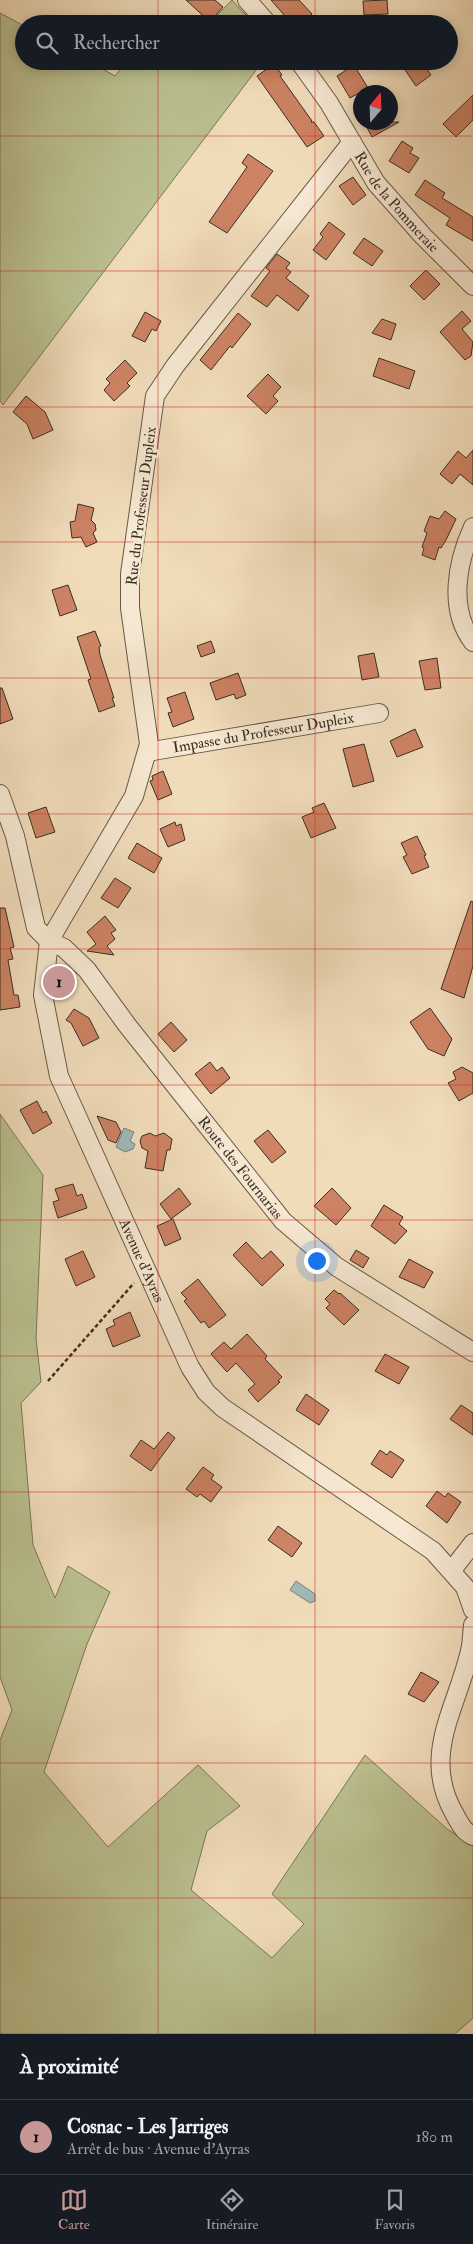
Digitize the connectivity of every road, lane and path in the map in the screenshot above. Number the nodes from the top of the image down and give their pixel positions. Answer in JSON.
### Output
{"nodes":[{"id":1,"x":247,"y":0,"type":"edge"},
{"id":2,"x":260,"y":15,"type":"edge"},
{"id":3,"x":305,"y":70,"type":"edge"},
{"id":4,"x":352,"y":142,"type":"junction"},
{"id":5,"x":473,"y":286,"type":"edge"},
{"id":6,"x":473,"y":527,"type":"edge"},
{"id":7,"x":473,"y":642,"type":"edge"},
{"id":8,"x":379,"y":713,"type":"dead end"},
{"id":9,"x":147,"y":752,"type":"junction"},
{"id":10,"x":0,"y":794,"type":"edge"},
{"id":11,"x":49,"y":941,"type":"junction"},
{"id":12,"x":148,"y":1275,"type":"junction"},
{"id":13,"x":473,"y":1352,"type":"edge"},
{"id":14,"x":48,"y":1381,"type":"dead end"},
{"id":15,"x":473,"y":1544,"type":"edge"},
{"id":16,"x":452,"y":1570,"type":"junction"},
{"id":17,"x":473,"y":1610,"type":"edge"},
{"id":18,"x":473,"y":1625,"type":"edge"},
{"id":19,"x":473,"y":1836,"type":"edge"}],
"edges":[{"from":1,"to":2,"type":"street"},
{"from":3,"to":4,"type":"street","name":"Rue de la Pommeraie"},
{"from":4,"to":5,"type":"street","name":"Rue de la Pommeraie"},
{"from":4,"to":9,"type":"street","name":"Rue du Professeur Dupleix"},
{"from":6,"to":7,"type":"street"},
{"from":8,"to":9,"type":"street","name":"Impasse du Professeur Dupleix"},
{"from":9,"to":11,"type":"street","name":"Rue du Professeur Dupleix"},
{"from":10,"to":11,"type":"street"},
{"from":11,"to":12,"type":"street","name":"Avenue d'Ayras"},
{"from":11,"to":13,"type":"street","name":"Route des Fournarias"},
{"from":12,"to":14,"type":"path"},
{"from":12,"to":16,"type":"street","name":"Avenue d'Ayras"},
{"from":15,"to":16,"type":"street"},
{"from":16,"to":17,"type":"street","name":"Avenue d'Ayras"},
{"from":18,"to":19,"type":"street"}]}
